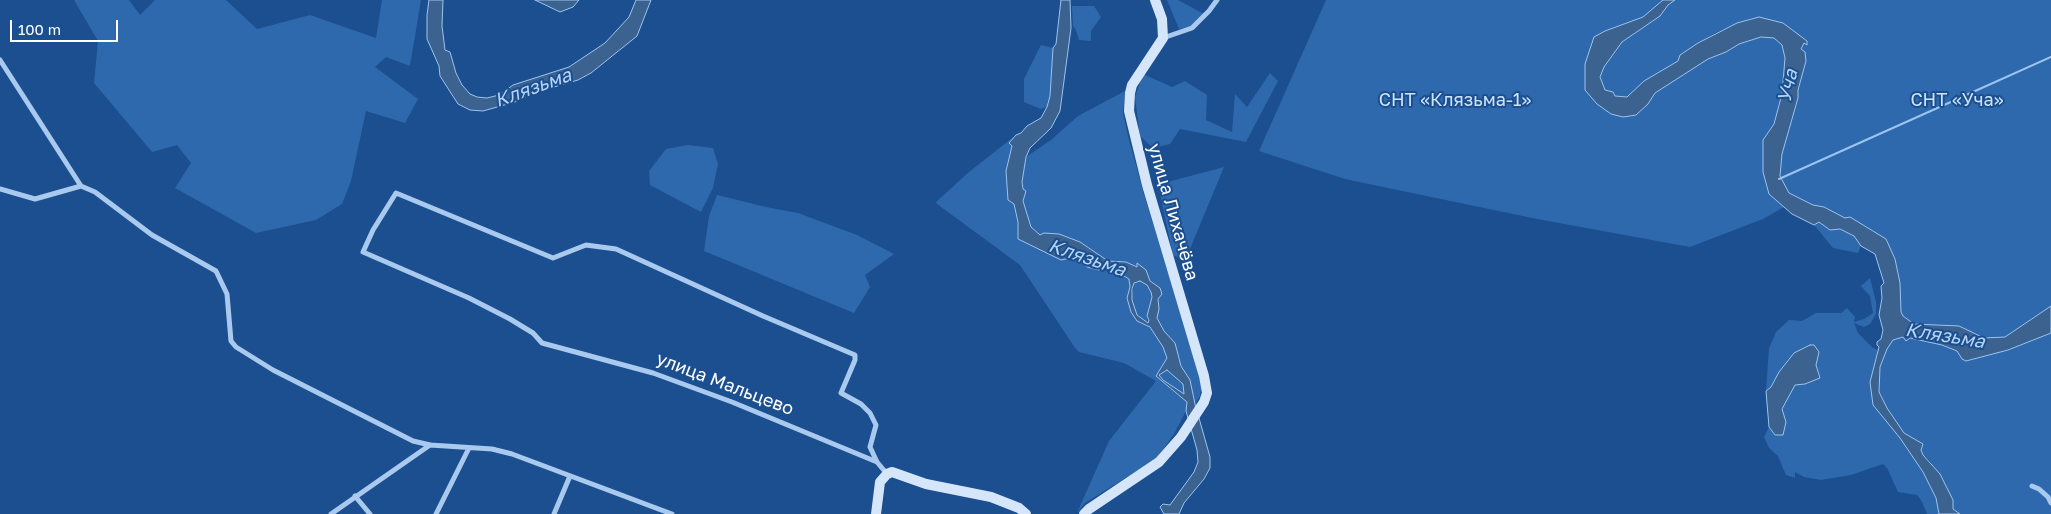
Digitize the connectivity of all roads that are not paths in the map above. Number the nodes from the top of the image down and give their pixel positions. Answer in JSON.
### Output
{"nodes":[{"id":1,"x":1155,"y":0,"type":"edge"},
{"id":2,"x":1218,"y":0,"type":"edge"},
{"id":3,"x":1163,"y":38,"type":"junction"},
{"id":4,"x":0,"y":60,"type":"edge"},
{"id":5,"x":81,"y":186,"type":"junction"},
{"id":6,"x":0,"y":189,"type":"edge"},
{"id":7,"x":430,"y":445,"type":"junction"},
{"id":8,"x":469,"y":448,"type":"junction"},
{"id":9,"x":876,"y":462,"type":"junction"},
{"id":10,"x":887,"y":474,"type":"junction"},
{"id":11,"x":570,"y":476,"type":"junction"},
{"id":12,"x":2032,"y":486,"type":"dead end"},
{"id":13,"x":355,"y":496,"type":"junction"},
{"id":14,"x":2051,"y":503,"type":"edge"},
{"id":15,"x":330,"y":514,"type":"edge"},
{"id":16,"x":370,"y":514,"type":"edge"},
{"id":17,"x":436,"y":514,"type":"edge"},
{"id":18,"x":554,"y":514,"type":"edge"},
{"id":19,"x":672,"y":514,"type":"edge"},
{"id":20,"x":876,"y":514,"type":"edge"},
{"id":21,"x":1026,"y":514,"type":"edge"},
{"id":22,"x":1084,"y":514,"type":"edge"}],
"edges":[{"from":1,"to":3,"type":"street"},
{"from":2,"to":3,"type":"street"},
{"from":3,"to":22,"type":"street","name":"улица Лихачёва"},
{"from":4,"to":5,"type":"street"},
{"from":5,"to":6,"type":"street"},
{"from":5,"to":7,"type":"street"},
{"from":7,"to":8,"type":"street"},
{"from":7,"to":13,"type":"street"},
{"from":8,"to":11,"type":"street"},
{"from":8,"to":17,"type":"street"},
{"from":9,"to":9,"type":"street","name":"улица Мальцево"},
{"from":9,"to":10,"type":"street","name":"улица Мальцево"},
{"from":10,"to":20,"type":"street"},
{"from":10,"to":21,"type":"street"},
{"from":11,"to":18,"type":"street"},
{"from":11,"to":19,"type":"street"},
{"from":12,"to":14,"type":"street"},
{"from":13,"to":15,"type":"street"},
{"from":13,"to":16,"type":"street"}]}
